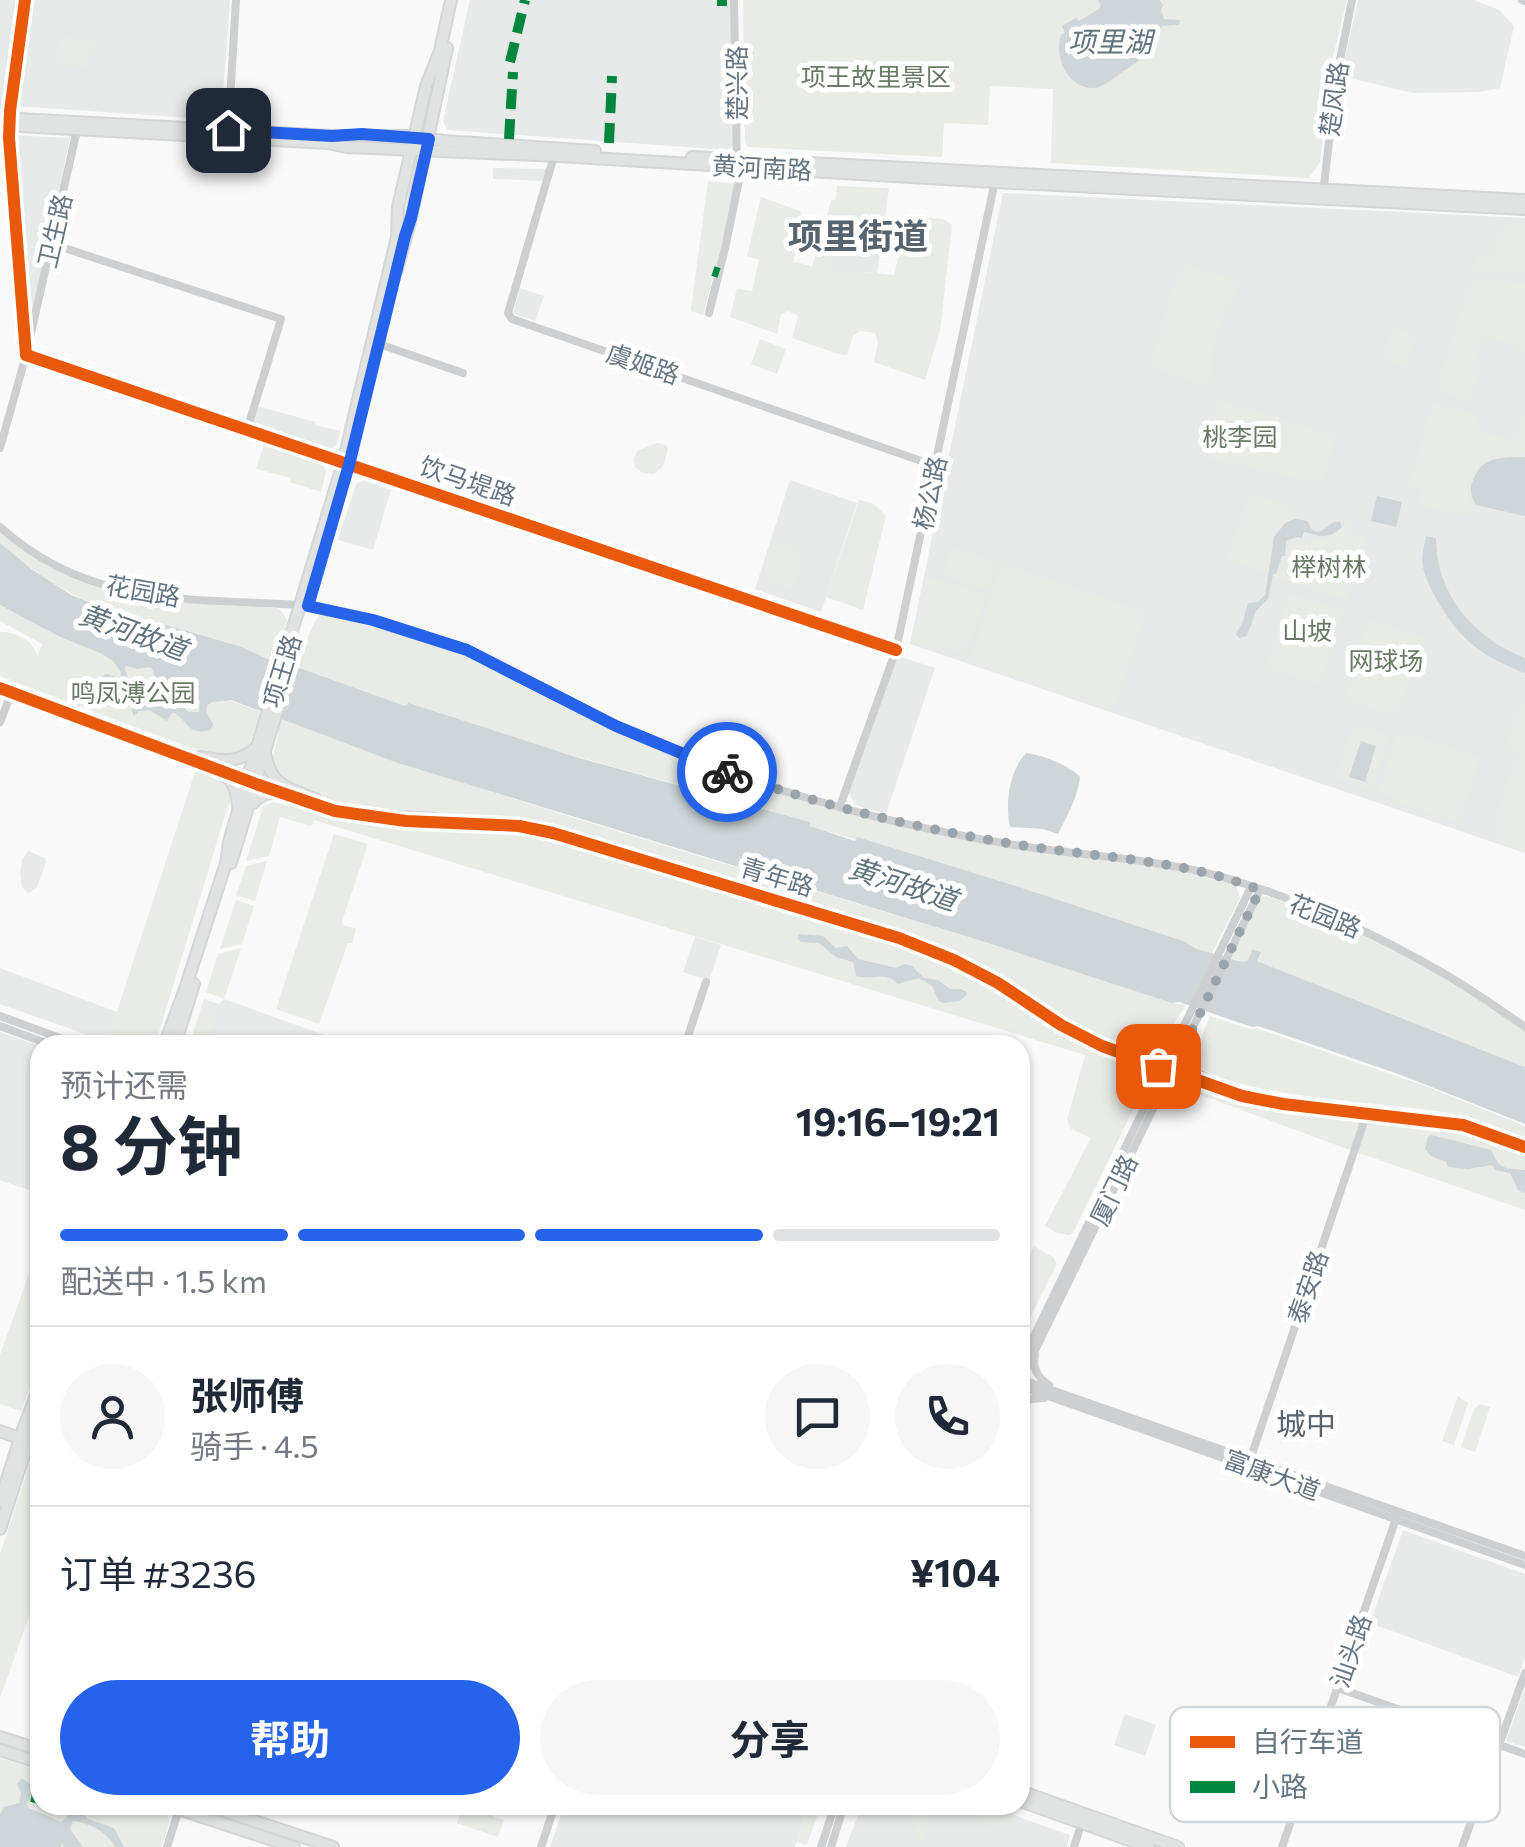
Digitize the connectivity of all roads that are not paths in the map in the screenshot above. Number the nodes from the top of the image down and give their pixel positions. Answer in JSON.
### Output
{"nodes":[{"id":1,"x":25,"y":0,"type":"edge"},
{"id":2,"x":236,"y":0,"type":"edge"},
{"id":3,"x":454,"y":0,"type":"edge"},
{"id":4,"x":734,"y":0,"type":"edge"},
{"id":5,"x":1352,"y":0,"type":"edge"},
{"id":6,"x":5,"y":122,"type":"edge"},
{"id":7,"x":77,"y":130,"type":"junction"},
{"id":8,"x":228,"y":135,"type":"junction"},
{"id":9,"x":414,"y":137,"type":"junction"},
{"id":10,"x":427,"y":145,"type":"junction"},
{"id":11,"x":411,"y":150,"type":"junction"},
{"id":12,"x":554,"y":156,"type":"junction"},
{"id":13,"x":737,"y":162,"type":"junction"},
{"id":14,"x":996,"y":178,"type":"junction"},
{"id":15,"x":1323,"y":195,"type":"junction"},
{"id":16,"x":1525,"y":200,"type":"edge"},
{"id":17,"x":1525,"y":209,"type":"edge"},
{"id":18,"x":52,"y":244,"type":"junction"},
{"id":19,"x":708,"y":313,"type":"dead end"},
{"id":20,"x":378,"y":344,"type":"junction"},
{"id":21,"x":26,"y":355,"type":"junction"},
{"id":22,"x":464,"y":373,"type":"dead end"},
{"id":23,"x":246,"y":430,"type":"junction"},
{"id":24,"x":0,"y":448,"type":"edge"},
{"id":25,"x":346,"y":464,"type":"junction"},
{"id":26,"x":936,"y":466,"type":"junction"},
{"id":27,"x":0,"y":527,"type":"edge"},
{"id":28,"x":305,"y":606,"type":"junction"},
{"id":29,"x":896,"y":650,"type":"junction"},
{"id":30,"x":0,"y":686,"type":"edge"},
{"id":31,"x":13,"y":690,"type":"junction"},
{"id":32,"x":0,"y":722,"type":"edge"},
{"id":33,"x":261,"y":748,"type":"junction"},
{"id":34,"x":200,"y":760,"type":"junction"},
{"id":35,"x":253,"y":780,"type":"junction"},
{"id":36,"x":314,"y":801,"type":"junction"},
{"id":37,"x":840,"y":806,"type":"junction"},
{"id":38,"x":243,"y":812,"type":"junction"},
{"id":39,"x":1256,"y":888,"type":"junction"},
{"id":40,"x":706,"y":982,"type":"dead end"},
{"id":41,"x":0,"y":1016,"type":"edge"},
{"id":42,"x":1190,"y":1022,"type":"junction"},
{"id":43,"x":0,"y":1026,"type":"edge"},
{"id":44,"x":1525,"y":1026,"type":"edge"},
{"id":45,"x":52,"y":1035,"type":"edge"},
{"id":46,"x":168,"y":1035,"type":"edge"},
{"id":47,"x":178,"y":1035,"type":"edge"},
{"id":48,"x":688,"y":1035,"type":"edge"},
{"id":49,"x":30,"y":1037,"type":"edge"},
{"id":50,"x":1188,"y":1037,"type":"junction"},
{"id":51,"x":1114,"y":1048,"type":"junction"},
{"id":52,"x":1170,"y":1068,"type":"junction"},
{"id":53,"x":1219,"y":1086,"type":"junction"},
{"id":54,"x":1152,"y":1103,"type":"junction"},
{"id":55,"x":1367,"y":1113,"type":"junction"},
{"id":56,"x":1525,"y":1146,"type":"edge"},
{"id":57,"x":1032,"y":1346,"type":"junction"},
{"id":58,"x":1030,"y":1349,"type":"edge"},
{"id":59,"x":1030,"y":1352,"type":"edge"},
{"id":60,"x":1030,"y":1385,"type":"edge"},
{"id":61,"x":1060,"y":1396,"type":"junction"},
{"id":62,"x":1030,"y":1400,"type":"edge"},
{"id":63,"x":0,"y":1427,"type":"edge"},
{"id":64,"x":28,"y":1437,"type":"edge"},
{"id":65,"x":1250,"y":1460,"type":"junction"},
{"id":66,"x":0,"y":1501,"type":"edge"},
{"id":67,"x":1399,"y":1516,"type":"junction"},
{"id":68,"x":0,"y":1529,"type":"edge"},
{"id":69,"x":1525,"y":1556,"type":"edge"},
{"id":70,"x":1525,"y":1564,"type":"edge"},
{"id":71,"x":1525,"y":1673,"type":"edge"},
{"id":72,"x":1340,"y":1689,"type":"junction"},
{"id":73,"x":1334,"y":1707,"type":"edge"},
{"id":74,"x":1391,"y":1707,"type":"edge"},
{"id":75,"x":0,"y":1737,"type":"edge"},
{"id":76,"x":1500,"y":1742,"type":"edge"},
{"id":77,"x":1500,"y":1745,"type":"edge"},
{"id":78,"x":30,"y":1747,"type":"edge"},
{"id":79,"x":0,"y":1750,"type":"edge"},
{"id":80,"x":1525,"y":1754,"type":"edge"},
{"id":81,"x":30,"y":1760,"type":"edge"},
{"id":82,"x":1030,"y":1795,"type":"edge"},
{"id":83,"x":1030,"y":1805,"type":"edge"},
{"id":84,"x":177,"y":1815,"type":"edge"},
{"id":85,"x":203,"y":1815,"type":"edge"},
{"id":86,"x":236,"y":1815,"type":"edge"},
{"id":87,"x":552,"y":1815,"type":"edge"},
{"id":88,"x":832,"y":1815,"type":"edge"},
{"id":89,"x":841,"y":1815,"type":"edge"},
{"id":90,"x":1294,"y":1822,"type":"edge"},
{"id":91,"x":1471,"y":1822,"type":"edge"},
{"id":92,"x":1079,"y":1831,"type":"dead end"},
{"id":93,"x":167,"y":1847,"type":"edge"},
{"id":94,"x":294,"y":1847,"type":"edge"},
{"id":95,"x":333,"y":1847,"type":"edge"},
{"id":96,"x":541,"y":1847,"type":"edge"},
{"id":97,"x":821,"y":1847,"type":"edge"},
{"id":98,"x":831,"y":1847,"type":"edge"},
{"id":99,"x":1074,"y":1847,"type":"edge"},
{"id":100,"x":1149,"y":1847,"type":"edge"},
{"id":101,"x":1178,"y":1847,"type":"edge"},
{"id":102,"x":1285,"y":1847,"type":"edge"},
{"id":103,"x":1462,"y":1847,"type":"edge"}],
"edges":[{"from":1,"to":6,"type":"street"},
{"from":2,"to":8,"type":"street"},
{"from":3,"to":9,"type":"main road","name":"项王路"},
{"from":3,"to":10,"type":"main road","name":"项王路"},
{"from":4,"to":13,"type":"street","name":"楚兴路"},
{"from":5,"to":15,"type":"street","name":"楚风路"},
{"from":6,"to":7,"type":"main road","name":"黄河南路"},
{"from":6,"to":8,"type":"main road","name":"黄河南路"},
{"from":6,"to":21,"type":"street"},
{"from":7,"to":8,"type":"main road","name":"黄河南路"},
{"from":7,"to":18,"type":"street","name":"卫生路"},
{"from":8,"to":9,"type":"main road","name":"黄河南路"},
{"from":8,"to":11,"type":"main road","name":"黄河南路"},
{"from":9,"to":10,"type":"main road","name":"黄河南路"},
{"from":9,"to":11,"type":"main road","name":"项王路"},
{"from":10,"to":11,"type":"main road","name":"黄河南路"},
{"from":10,"to":12,"type":"main road","name":"黄河南路"},
{"from":10,"to":13,"type":"main road","name":"黄河南路"},
{"from":10,"to":20,"type":"main road","name":"项王路"},
{"from":11,"to":25,"type":"main road","name":"项王路"},
{"from":12,"to":13,"type":"main road","name":"黄河南路"},
{"from":12,"to":26,"type":"street","name":"虞姬路"},
{"from":13,"to":14,"type":"main road","name":"黄河南路"},
{"from":13,"to":19,"type":"street","name":"楚兴路"},
{"from":14,"to":15,"type":"main road","name":"黄河南路"},
{"from":14,"to":26,"type":"street","name":"杨公路"},
{"from":15,"to":16,"type":"main road","name":"黄河南路"},
{"from":15,"to":17,"type":"main road","name":"黄河南路"},
{"from":18,"to":21,"type":"street","name":"卫生路"},
{"from":18,"to":23,"type":"street"},
{"from":20,"to":22,"type":"street"},
{"from":20,"to":25,"type":"main road","name":"项王路"},
{"from":21,"to":23,"type":"street","name":"饮马堤路"},
{"from":21,"to":24,"type":"street","name":"卫生路"},
{"from":23,"to":25,"type":"street","name":"饮马堤路"},
{"from":25,"to":28,"type":"main road","name":"项王路"},
{"from":25,"to":29,"type":"street","name":"饮马堤路"},
{"from":26,"to":29,"type":"street","name":"杨公路"},
{"from":27,"to":28,"type":"street","name":"花园路"},
{"from":28,"to":33,"type":"main road","name":"项王路"},
{"from":28,"to":37,"type":"street","name":"花园路"},
{"from":29,"to":37,"type":"street","name":"杨公路"},
{"from":30,"to":31,"type":"street","name":"青年路"},
{"from":31,"to":32,"type":"street"},
{"from":31,"to":34,"type":"street","name":"青年路"},
{"from":33,"to":34,"type":"main road"},
{"from":33,"to":35,"type":"main road","name":"项王路"},
{"from":33,"to":36,"type":"main road"},
{"from":34,"to":35,"type":"street","name":"青年路"},
{"from":34,"to":38,"type":"main road"},
{"from":35,"to":36,"type":"street","name":"青年路"},
{"from":35,"to":38,"type":"main road","name":"项王路"},
{"from":36,"to":38,"type":"main road"},
{"from":36,"to":51,"type":"street","name":"青年路"},
{"from":37,"to":39,"type":"street","name":"花园路"},
{"from":38,"to":46,"type":"main road","name":"项王路"},
{"from":38,"to":47,"type":"main road","name":"项王路"},
{"from":39,"to":42,"type":"street","name":"厦门路"},
{"from":39,"to":44,"type":"street","name":"花园路"},
{"from":40,"to":48,"type":"street"},
{"from":41,"to":45,"type":"street"},
{"from":42,"to":50,"type":"street","name":"厦门路"},
{"from":42,"to":51,"type":"street"},
{"from":42,"to":52,"type":"street","name":"厦门路"},
{"from":43,"to":49,"type":"street"},
{"from":50,"to":52,"type":"street","name":"厦门路"},
{"from":50,"to":53,"type":"street"},
{"from":51,"to":52,"type":"street","name":"青年路"},
{"from":51,"to":54,"type":"street"},
{"from":52,"to":53,"type":"street","name":"青年路"},
{"from":52,"to":54,"type":"street","name":"厦门路"},
{"from":53,"to":54,"type":"street"},
{"from":53,"to":55,"type":"street","name":"青年路"},
{"from":53,"to":56,"type":"street","name":"青年路"},
{"from":54,"to":57,"type":"street","name":"厦门路"},
{"from":55,"to":56,"type":"street","name":"青年路"},
{"from":55,"to":65,"type":"street","name":"泰安路"},
{"from":57,"to":58,"type":"street","name":"厦门路"},
{"from":57,"to":59,"type":"street","name":"厦门路"},
{"from":57,"to":61,"type":"street"},
{"from":60,"to":61,"type":"street","name":"富康大道"},
{"from":61,"to":62,"type":"street"},
{"from":61,"to":65,"type":"street","name":"富康大道"},
{"from":61,"to":67,"type":"street","name":"富康大道"},
{"from":63,"to":64,"type":"main road"},
{"from":64,"to":66,"type":"main road"},
{"from":64,"to":68,"type":"main road"},
{"from":65,"to":67,"type":"street","name":"富康大道"},
{"from":67,"to":69,"type":"street","name":"富康大道"},
{"from":67,"to":70,"type":"street","name":"富康大道"},
{"from":67,"to":72,"type":"street","name":"汕头路"},
{"from":71,"to":76,"type":"street"},
{"from":72,"to":73,"type":"street","name":"汕头路"},
{"from":72,"to":74,"type":"street"},
{"from":75,"to":78,"type":"main road"},
{"from":77,"to":80,"type":"street"},
{"from":79,"to":81,"type":"main road"},
{"from":82,"to":101,"type":"main road"},
{"from":83,"to":100,"type":"main road"},
{"from":84,"to":93,"type":"street"},
{"from":85,"to":94,"type":"main road"},
{"from":86,"to":95,"type":"main road"},
{"from":87,"to":96,"type":"street"},
{"from":88,"to":97,"type":"street"},
{"from":89,"to":98,"type":"street"},
{"from":90,"to":102,"type":"street","name":"汕头路"},
{"from":91,"to":103,"type":"street"},
{"from":92,"to":99,"type":"street"}]}
